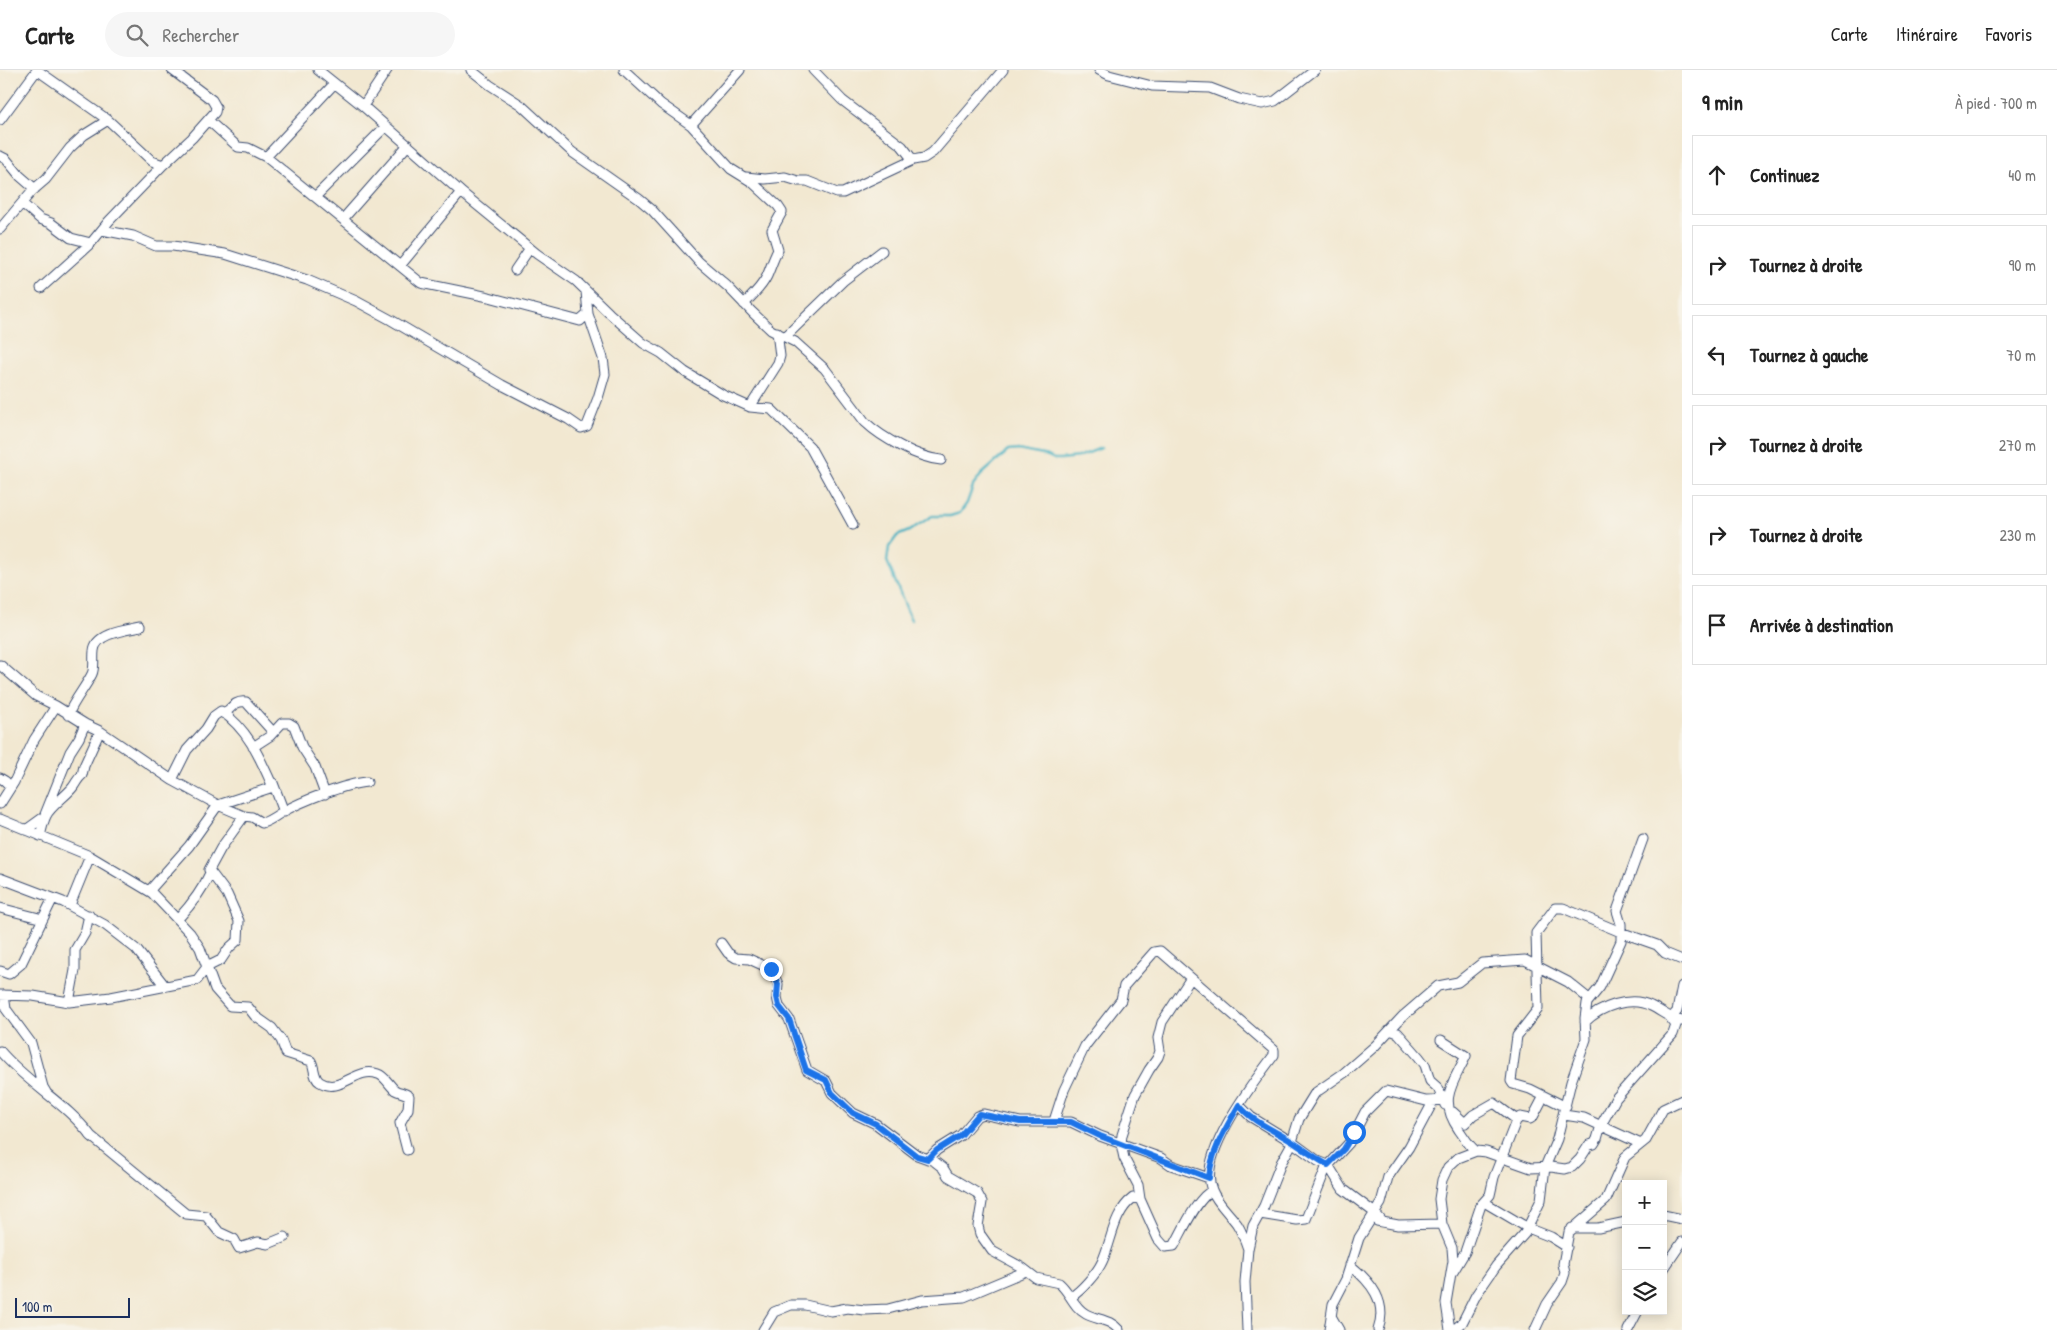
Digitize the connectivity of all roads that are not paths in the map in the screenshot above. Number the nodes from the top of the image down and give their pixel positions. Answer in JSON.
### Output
{"nodes":[{"id":1,"x":37,"y":70,"type":"edge"},
{"id":2,"x":172,"y":70,"type":"edge"},
{"id":3,"x":318,"y":70,"type":"edge"},
{"id":4,"x":387,"y":70,"type":"edge"},
{"id":5,"x":470,"y":70,"type":"edge"},
{"id":6,"x":624,"y":70,"type":"edge"},
{"id":7,"x":740,"y":70,"type":"edge"},
{"id":8,"x":814,"y":70,"type":"edge"},
{"id":9,"x":1003,"y":70,"type":"edge"},
{"id":10,"x":1099,"y":70,"type":"edge"},
{"id":11,"x":1315,"y":70,"type":"edge"},
{"id":12,"x":334,"y":84,"type":"junction"},
{"id":13,"x":363,"y":106,"type":"junction"},
{"id":14,"x":0,"y":120,"type":"edge"},
{"id":15,"x":108,"y":120,"type":"junction"},
{"id":16,"x":208,"y":120,"type":"junction"},
{"id":17,"x":691,"y":125,"type":"junction"},
{"id":18,"x":386,"y":126,"type":"junction"},
{"id":19,"x":408,"y":145,"type":"junction"},
{"id":20,"x":0,"y":156,"type":"edge"},
{"id":21,"x":266,"y":157,"type":"junction"},
{"id":22,"x":913,"y":160,"type":"junction"},
{"id":23,"x":163,"y":164,"type":"junction"},
{"id":24,"x":743,"y":177,"type":"junction"},
{"id":25,"x":35,"y":189,"type":"junction"},
{"id":26,"x":461,"y":192,"type":"junction"},
{"id":27,"x":316,"y":196,"type":"junction"},
{"id":28,"x":23,"y":204,"type":"junction"},
{"id":29,"x":343,"y":219,"type":"junction"},
{"id":30,"x":0,"y":229,"type":"edge"},
{"id":31,"x":102,"y":230,"type":"junction"},
{"id":32,"x":90,"y":243,"type":"junction"},
{"id":33,"x":530,"y":248,"type":"junction"},
{"id":34,"x":882,"y":251,"type":"dead end"},
{"id":35,"x":400,"y":266,"type":"junction"},
{"id":36,"x":515,"y":270,"type":"dead end"},
{"id":37,"x":41,"y":288,"type":"dead end"},
{"id":38,"x":586,"y":291,"type":"junction"},
{"id":39,"x":744,"y":304,"type":"junction"},
{"id":40,"x":588,"y":314,"type":"junction"},
{"id":41,"x":782,"y":334,"type":"junction"},
{"id":42,"x":750,"y":407,"type":"junction"},
{"id":43,"x":942,"y":460,"type":"dead end"},
{"id":44,"x":852,"y":525,"type":"dead end"},
{"id":45,"x":140,"y":627,"type":"dead end"},
{"id":46,"x":0,"y":665,"type":"edge"},
{"id":47,"x":56,"y":706,"type":"junction"},
{"id":48,"x":224,"y":714,"type":"junction"},
{"id":49,"x":68,"y":715,"type":"junction"},
{"id":50,"x":84,"y":724,"type":"junction"},
{"id":51,"x":100,"y":731,"type":"junction"},
{"id":52,"x":273,"y":732,"type":"junction"},
{"id":53,"x":253,"y":746,"type":"junction"},
{"id":54,"x":0,"y":778,"type":"edge"},
{"id":55,"x":172,"y":780,"type":"junction"},
{"id":56,"x":367,"y":782,"type":"dead end"},
{"id":57,"x":11,"y":787,"type":"junction"},
{"id":58,"x":273,"y":787,"type":"junction"},
{"id":59,"x":325,"y":794,"type":"junction"},
{"id":60,"x":0,"y":804,"type":"edge"},
{"id":61,"x":218,"y":806,"type":"junction"},
{"id":62,"x":284,"y":812,"type":"junction"},
{"id":63,"x":244,"y":816,"type":"junction"},
{"id":64,"x":0,"y":818,"type":"edge"},
{"id":65,"x":26,"y":830,"type":"junction"},
{"id":66,"x":40,"y":836,"type":"junction"},
{"id":67,"x":1643,"y":839,"type":"dead end"},
{"id":68,"x":90,"y":856,"type":"junction"},
{"id":69,"x":210,"y":873,"type":"junction"},
{"id":70,"x":0,"y":878,"type":"edge"},
{"id":71,"x":149,"y":891,"type":"junction"},
{"id":72,"x":53,"y":898,"type":"junction"},
{"id":73,"x":70,"y":905,"type":"junction"},
{"id":74,"x":0,"y":908,"type":"edge"},
{"id":75,"x":89,"y":915,"type":"junction"},
{"id":76,"x":43,"y":919,"type":"junction"},
{"id":77,"x":178,"y":919,"type":"junction"},
{"id":78,"x":1623,"y":933,"type":"junction"},
{"id":79,"x":721,"y":943,"type":"dead end"},
{"id":80,"x":1682,"y":960,"type":"edge"},
{"id":81,"x":1536,"y":966,"type":"junction"},
{"id":82,"x":207,"y":967,"type":"junction"},
{"id":83,"x":0,"y":970,"type":"edge"},
{"id":84,"x":1191,"y":978,"type":"junction"},
{"id":85,"x":165,"y":986,"type":"junction"},
{"id":86,"x":1682,"y":986,"type":"edge"},
{"id":87,"x":2,"y":995,"type":"edge"},
{"id":88,"x":1589,"y":999,"type":"junction"},
{"id":89,"x":69,"y":1002,"type":"junction"},
{"id":90,"x":1671,"y":1019,"type":"junction"},
{"id":91,"x":1682,"y":1021,"type":"edge"},
{"id":92,"x":1585,"y":1022,"type":"junction"},
{"id":93,"x":1390,"y":1030,"type":"junction"},
{"id":94,"x":1441,"y":1040,"type":"dead end"},
{"id":95,"x":0,"y":1051,"type":"edge"},
{"id":96,"x":47,"y":1095,"type":"junction"},
{"id":97,"x":1544,"y":1096,"type":"junction"},
{"id":98,"x":1445,"y":1100,"type":"junction"},
{"id":99,"x":1682,"y":1100,"type":"edge"},
{"id":100,"x":1433,"y":1102,"type":"junction"},
{"id":101,"x":1239,"y":1105,"type":"junction"},
{"id":102,"x":1565,"y":1111,"type":"junction"},
{"id":103,"x":1517,"y":1120,"type":"junction"},
{"id":104,"x":1054,"y":1121,"type":"junction"},
{"id":105,"x":1601,"y":1125,"type":"junction"},
{"id":106,"x":1292,"y":1142,"type":"junction"},
{"id":107,"x":1121,"y":1144,"type":"junction"},
{"id":108,"x":1641,"y":1144,"type":"junction"},
{"id":109,"x":407,"y":1150,"type":"dead end"},
{"id":110,"x":1470,"y":1150,"type":"junction"},
{"id":111,"x":1501,"y":1157,"type":"junction"},
{"id":112,"x":928,"y":1159,"type":"junction"},
{"id":113,"x":1328,"y":1165,"type":"junction"},
{"id":114,"x":1545,"y":1168,"type":"junction"},
{"id":115,"x":1209,"y":1178,"type":"junction"},
{"id":116,"x":1212,"y":1191,"type":"junction"},
{"id":117,"x":1140,"y":1199,"type":"junction"},
{"id":118,"x":1484,"y":1202,"type":"junction"},
{"id":119,"x":1260,"y":1214,"type":"junction"},
{"id":120,"x":1667,"y":1216,"type":"edge"},
{"id":121,"x":1378,"y":1217,"type":"junction"},
{"id":122,"x":1682,"y":1219,"type":"edge"},
{"id":123,"x":1622,"y":1223,"type":"edge"},
{"id":124,"x":1442,"y":1224,"type":"junction"},
{"id":125,"x":1528,"y":1228,"type":"junction"},
{"id":126,"x":1572,"y":1228,"type":"junction"},
{"id":127,"x":284,"y":1237,"type":"dead end"},
{"id":128,"x":1682,"y":1242,"type":"edge"},
{"id":129,"x":1567,"y":1247,"type":"junction"},
{"id":130,"x":1248,"y":1249,"type":"junction"},
{"id":131,"x":1667,"y":1264,"type":"edge"},
{"id":132,"x":1350,"y":1265,"type":"junction"},
{"id":133,"x":1026,"y":1270,"type":"junction"},
{"id":134,"x":1452,"y":1274,"type":"junction"},
{"id":135,"x":1071,"y":1297,"type":"junction"},
{"id":136,"x":1636,"y":1315,"type":"edge"},
{"id":137,"x":1331,"y":1316,"type":"junction"},
{"id":138,"x":1450,"y":1329,"type":"edge"},
{"id":139,"x":763,"y":1330,"type":"edge"},
{"id":140,"x":1119,"y":1330,"type":"edge"},
{"id":141,"x":1247,"y":1330,"type":"edge"},
{"id":142,"x":1329,"y":1330,"type":"edge"},
{"id":143,"x":1339,"y":1330,"type":"edge"},
{"id":144,"x":1378,"y":1330,"type":"edge"},
{"id":145,"x":1534,"y":1330,"type":"edge"},
{"id":146,"x":1628,"y":1330,"type":"edge"}],
"edges":[{"from":1,"to":14,"type":"street"},
{"from":1,"to":15,"type":"street"},
{"from":2,"to":16,"type":"street"},
{"from":3,"to":12,"type":"street"},
{"from":4,"to":13,"type":"street"},
{"from":5,"to":39,"type":"street"},
{"from":6,"to":17,"type":"street"},
{"from":7,"to":17,"type":"street"},
{"from":8,"to":22,"type":"street"},
{"from":9,"to":22,"type":"street"},
{"from":10,"to":11,"type":"street"},
{"from":12,"to":13,"type":"street"},
{"from":12,"to":21,"type":"street"},
{"from":13,"to":18,"type":"street"},
{"from":15,"to":23,"type":"street"},
{"from":15,"to":25,"type":"street"},
{"from":16,"to":21,"type":"street"},
{"from":16,"to":23,"type":"street"},
{"from":17,"to":24,"type":"street"},
{"from":18,"to":19,"type":"street"},
{"from":18,"to":27,"type":"street"},
{"from":19,"to":26,"type":"street"},
{"from":19,"to":29,"type":"street"},
{"from":20,"to":25,"type":"street"},
{"from":21,"to":27,"type":"street"},
{"from":22,"to":24,"type":"street"},
{"from":23,"to":31,"type":"street"},
{"from":24,"to":39,"type":"street"},
{"from":25,"to":28,"type":"street"},
{"from":26,"to":33,"type":"street"},
{"from":26,"to":35,"type":"street"},
{"from":27,"to":29,"type":"street"},
{"from":28,"to":30,"type":"street"},
{"from":28,"to":32,"type":"street"},
{"from":29,"to":35,"type":"street"},
{"from":31,"to":32,"type":"street"},
{"from":31,"to":40,"type":"street"},
{"from":32,"to":37,"type":"street"},
{"from":33,"to":36,"type":"street"},
{"from":33,"to":38,"type":"street"},
{"from":34,"to":41,"type":"street"},
{"from":35,"to":40,"type":"street"},
{"from":38,"to":40,"type":"street"},
{"from":38,"to":42,"type":"street"},
{"from":39,"to":41,"type":"street"},
{"from":41,"to":42,"type":"street"},
{"from":41,"to":43,"type":"street"},
{"from":42,"to":44,"type":"street"},
{"from":45,"to":49,"type":"street"},
{"from":46,"to":47,"type":"street"},
{"from":47,"to":49,"type":"street"},
{"from":47,"to":57,"type":"street"},
{"from":48,"to":52,"type":"street"},
{"from":48,"to":53,"type":"street"},
{"from":48,"to":55,"type":"street"},
{"from":49,"to":50,"type":"street"},
{"from":50,"to":51,"type":"street"},
{"from":50,"to":65,"type":"street"},
{"from":51,"to":55,"type":"street"},
{"from":51,"to":66,"type":"street"},
{"from":52,"to":53,"type":"street"},
{"from":52,"to":59,"type":"street"},
{"from":53,"to":58,"type":"street"},
{"from":54,"to":57,"type":"street"},
{"from":55,"to":61,"type":"street"},
{"from":56,"to":59,"type":"street"},
{"from":57,"to":60,"type":"street"},
{"from":58,"to":61,"type":"street"},
{"from":58,"to":62,"type":"street"},
{"from":59,"to":62,"type":"street"},
{"from":61,"to":63,"type":"street"},
{"from":61,"to":71,"type":"street"},
{"from":62,"to":63,"type":"street"},
{"from":63,"to":69,"type":"street"},
{"from":64,"to":65,"type":"street"},
{"from":65,"to":66,"type":"street"},
{"from":66,"to":68,"type":"street"},
{"from":67,"to":78,"type":"street"},
{"from":68,"to":71,"type":"street"},
{"from":68,"to":73,"type":"street"},
{"from":69,"to":77,"type":"street"},
{"from":69,"to":82,"type":"street"},
{"from":70,"to":72,"type":"street"},
{"from":71,"to":77,"type":"street"},
{"from":72,"to":73,"type":"street"},
{"from":72,"to":76,"type":"street"},
{"from":73,"to":75,"type":"street"},
{"from":74,"to":76,"type":"street"},
{"from":75,"to":85,"type":"street"},
{"from":75,"to":89,"type":"street"},
{"from":76,"to":83,"type":"street"},
{"from":77,"to":82,"type":"street"},
{"from":78,"to":80,"type":"street"},
{"from":78,"to":81,"type":"street"},
{"from":78,"to":88,"type":"street"},
{"from":79,"to":112,"type":"street"},
{"from":81,"to":88,"type":"street"},
{"from":81,"to":93,"type":"street"},
{"from":81,"to":97,"type":"street"},
{"from":82,"to":85,"type":"street"},
{"from":82,"to":109,"type":"street"},
{"from":84,"to":101,"type":"street"},
{"from":84,"to":104,"type":"street"},
{"from":84,"to":107,"type":"street"},
{"from":85,"to":89,"type":"street"},
{"from":86,"to":90,"type":"street"},
{"from":87,"to":89,"type":"street"},
{"from":87,"to":96,"type":"street"},
{"from":88,"to":92,"type":"street"},
{"from":90,"to":91,"type":"street"},
{"from":90,"to":92,"type":"street"},
{"from":90,"to":105,"type":"street"},
{"from":92,"to":102,"type":"street"},
{"from":93,"to":98,"type":"street"},
{"from":93,"to":106,"type":"street"},
{"from":94,"to":98,"type":"street"},
{"from":95,"to":96,"type":"street"},
{"from":96,"to":127,"type":"street"},
{"from":97,"to":102,"type":"street"},
{"from":97,"to":103,"type":"street"},
{"from":98,"to":100,"type":"street"},
{"from":98,"to":103,"type":"street"},
{"from":98,"to":110,"type":"street"},
{"from":99,"to":108,"type":"street"},
{"from":100,"to":113,"type":"street"},
{"from":100,"to":121,"type":"street"},
{"from":101,"to":106,"type":"street"},
{"from":101,"to":115,"type":"street"},
{"from":102,"to":105,"type":"street"},
{"from":102,"to":114,"type":"street"},
{"from":103,"to":111,"type":"street"},
{"from":104,"to":107,"type":"street"},
{"from":104,"to":112,"type":"street"},
{"from":105,"to":108,"type":"street"},
{"from":105,"to":114,"type":"street"},
{"from":106,"to":113,"type":"street"},
{"from":106,"to":119,"type":"street"},
{"from":107,"to":115,"type":"street"},
{"from":107,"to":117,"type":"street"},
{"from":108,"to":126,"type":"street"},
{"from":110,"to":111,"type":"street"},
{"from":110,"to":124,"type":"street"},
{"from":111,"to":114,"type":"street"},
{"from":111,"to":118,"type":"street"},
{"from":112,"to":133,"type":"street"},
{"from":113,"to":119,"type":"street"},
{"from":113,"to":121,"type":"street"},
{"from":114,"to":125,"type":"street"},
{"from":115,"to":116,"type":"street"},
{"from":116,"to":117,"type":"street"},
{"from":116,"to":130,"type":"street"},
{"from":117,"to":135,"type":"street"},
{"from":118,"to":125,"type":"street"},
{"from":118,"to":134,"type":"street"},
{"from":119,"to":130,"type":"street"},
{"from":120,"to":122,"type":"street"},
{"from":121,"to":124,"type":"street"},
{"from":121,"to":132,"type":"street"},
{"from":123,"to":126,"type":"street"},
{"from":124,"to":134,"type":"street"},
{"from":125,"to":129,"type":"street"},
{"from":125,"to":138,"type":"street"},
{"from":126,"to":129,"type":"street"},
{"from":128,"to":131,"type":"street"},
{"from":129,"to":145,"type":"street"},
{"from":130,"to":141,"type":"street"},
{"from":132,"to":137,"type":"street"},
{"from":132,"to":144,"type":"street"},
{"from":133,"to":135,"type":"street"},
{"from":133,"to":139,"type":"street"},
{"from":134,"to":138,"type":"street"},
{"from":135,"to":140,"type":"street"},
{"from":136,"to":146,"type":"street"},
{"from":137,"to":142,"type":"street"},
{"from":137,"to":143,"type":"street"}]}
